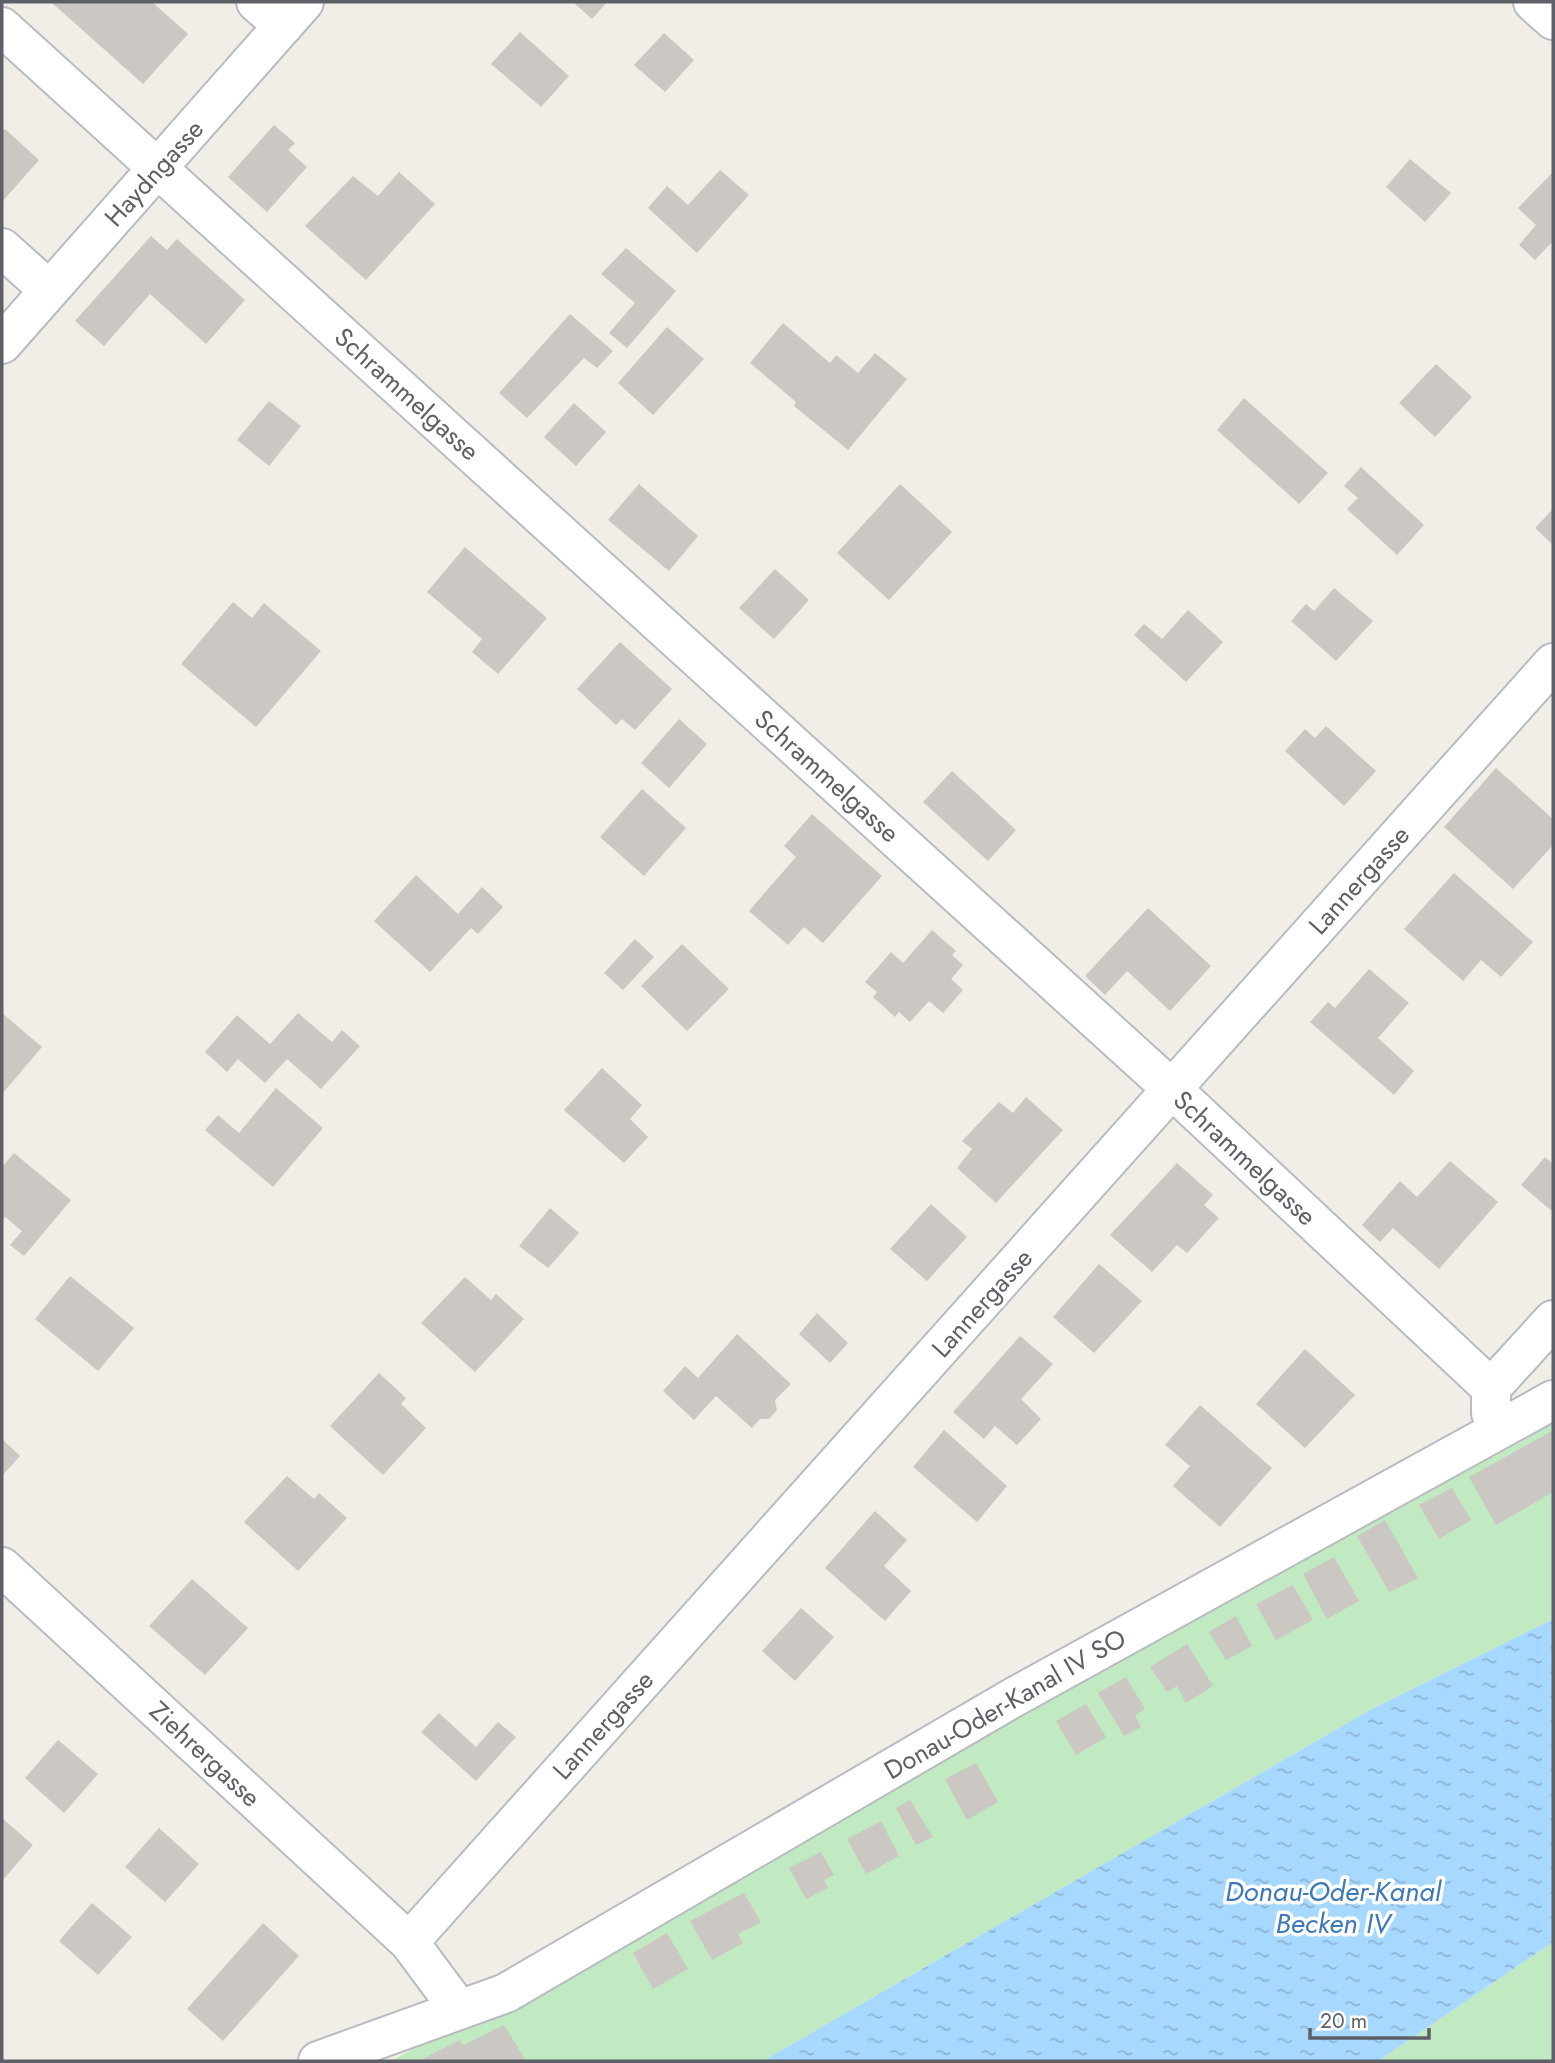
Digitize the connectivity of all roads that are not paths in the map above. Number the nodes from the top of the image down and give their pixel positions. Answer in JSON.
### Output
{"nodes":[{"id":1,"x":1533,"y":2,"type":"edge"},
{"id":2,"x":281,"y":10,"type":"edge"},
{"id":3,"x":1553,"y":20,"type":"edge"},
{"id":4,"x":2,"y":27,"type":"edge"},
{"id":5,"x":158,"y":169,"type":"junction"},
{"id":6,"x":2,"y":248,"type":"edge"},
{"id":7,"x":49,"y":290,"type":"junction"},
{"id":8,"x":2,"y":344,"type":"edge"},
{"id":9,"x":1553,"y":663,"type":"edge"},
{"id":10,"x":1173,"y":1090,"type":"junction"},
{"id":11,"x":1553,"y":1320,"type":"edge"},
{"id":12,"x":1491,"y":1388,"type":"junction"},
{"id":13,"x":1553,"y":1400,"type":"edge"},
{"id":14,"x":1491,"y":1432,"type":"junction"},
{"id":15,"x":2,"y":1567,"type":"edge"},
{"id":16,"x":409,"y":1942,"type":"junction"},
{"id":17,"x":458,"y":2008,"type":"junction"},
{"id":18,"x":318,"y":2061,"type":"edge"}],
"edges":[{"from":1,"to":3,"type":"street"},
{"from":2,"to":5,"type":"street","name":"Haydngasse"},
{"from":4,"to":5,"type":"street","name":"Schrammelgasse"},
{"from":5,"to":7,"type":"street","name":"Haydngasse"},
{"from":5,"to":10,"type":"street","name":"Schrammelgasse"},
{"from":6,"to":7,"type":"street"},
{"from":7,"to":8,"type":"street","name":"Haydngasse"},
{"from":9,"to":10,"type":"street","name":"Lannergasse"},
{"from":10,"to":12,"type":"street","name":"Schrammelgasse"},
{"from":10,"to":16,"type":"street","name":"Lannergasse"},
{"from":11,"to":12,"type":"street"},
{"from":12,"to":14,"type":"street"},
{"from":13,"to":14,"type":"street","name":"Donau-Oder-Kanal IV SO"},
{"from":14,"to":17,"type":"street","name":"Donau-Oder-Kanal IV SO"},
{"from":15,"to":16,"type":"street","name":"Ziehrergasse"},
{"from":16,"to":17,"type":"street","name":"Ziehrergasse"},
{"from":17,"to":18,"type":"street","name":"Donau-Oder-Kanal IV SO"}]}
